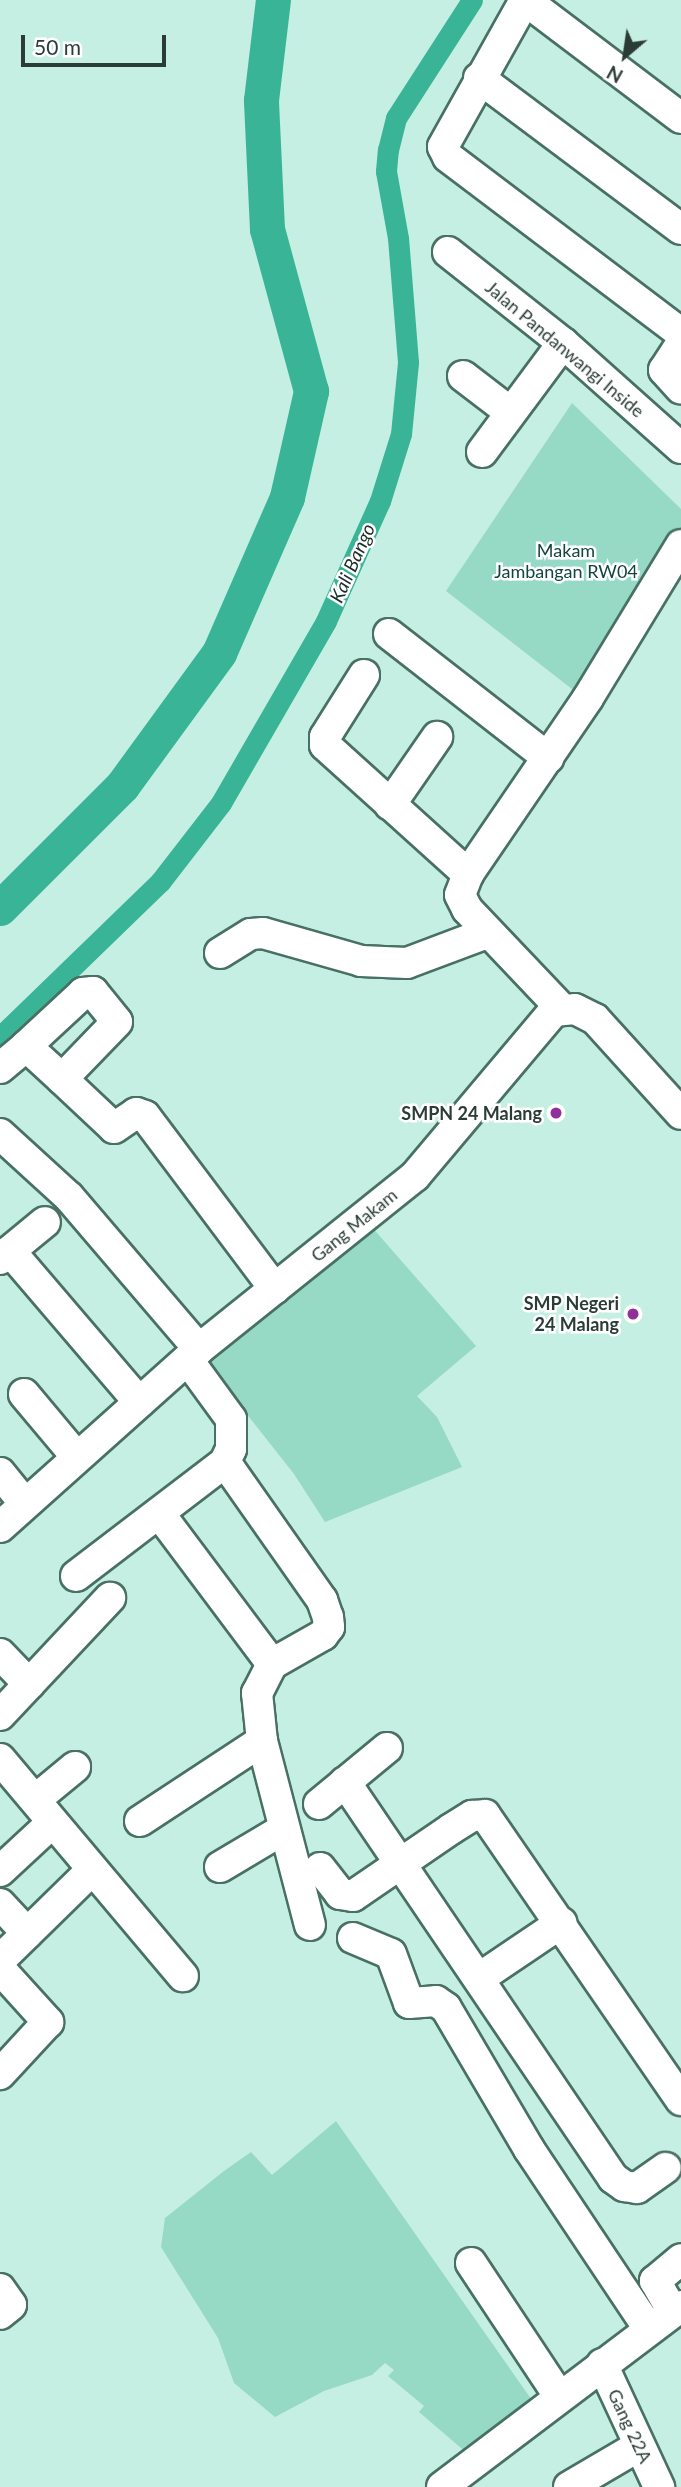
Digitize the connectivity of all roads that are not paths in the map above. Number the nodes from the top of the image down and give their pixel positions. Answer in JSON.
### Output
{"nodes":[{"id":1,"x":479,"y":78,"type":"junction"},
{"id":2,"x":681,"y":118,"type":"edge"},
{"id":3,"x":676,"y":215,"type":"edge"},
{"id":4,"x":448,"y":252,"type":"dead end"},
{"id":5,"x":681,"y":333,"type":"edge"},
{"id":6,"x":563,"y":343,"type":"junction"},
{"id":7,"x":681,"y":344,"type":"edge"},
{"id":8,"x":463,"y":376,"type":"dead end"},
{"id":9,"x":681,"y":389,"type":"edge"},
{"id":10,"x":510,"y":412,"type":"junction"},
{"id":11,"x":681,"y":448,"type":"edge"},
{"id":12,"x":482,"y":452,"type":"dead end"},
{"id":13,"x":681,"y":545,"type":"edge"},
{"id":14,"x":389,"y":634,"type":"dead end"},
{"id":15,"x":364,"y":675,"type":"dead end"},
{"id":16,"x":437,"y":737,"type":"dead end"},
{"id":17,"x":548,"y":758,"type":"junction"},
{"id":18,"x":390,"y":805,"type":"junction"},
{"id":19,"x":468,"y":874,"type":"junction"},
{"id":20,"x":487,"y":933,"type":"junction"},
{"id":21,"x":220,"y":953,"type":"dead end"},
{"id":22,"x":561,"y":1008,"type":"junction"},
{"id":23,"x":26,"y":1046,"type":"junction"},
{"id":24,"x":0,"y":1068,"type":"edge"},
{"id":25,"x":62,"y":1079,"type":"junction"},
{"id":26,"x":681,"y":1114,"type":"edge"},
{"id":27,"x":0,"y":1134,"type":"edge"},
{"id":28,"x":45,"y":1223,"type":"dead end"},
{"id":29,"x":5,"y":1255,"type":"edge"},
{"id":30,"x":275,"y":1289,"type":"junction"},
{"id":31,"x":187,"y":1361,"type":"junction"},
{"id":32,"x":24,"y":1394,"type":"dead end"},
{"id":33,"x":139,"y":1402,"type":"junction"},
{"id":34,"x":227,"y":1449,"type":"junction"},
{"id":35,"x":76,"y":1456,"type":"junction"},
{"id":36,"x":0,"y":1473,"type":"edge"},
{"id":37,"x":24,"y":1503,"type":"junction"},
{"id":38,"x":159,"y":1513,"type":"junction"},
{"id":39,"x":0,"y":1527,"type":"edge"},
{"id":40,"x":76,"y":1576,"type":"dead end"},
{"id":41,"x":110,"y":1598,"type":"dead end"},
{"id":42,"x":0,"y":1654,"type":"edge"},
{"id":43,"x":272,"y":1664,"type":"junction"},
{"id":44,"x":29,"y":1684,"type":"junction"},
{"id":45,"x":0,"y":1715,"type":"edge"},
{"id":46,"x":262,"y":1741,"type":"junction"},
{"id":47,"x":387,"y":1748,"type":"dead end"},
{"id":48,"x":0,"y":1759,"type":"edge"},
{"id":49,"x":75,"y":1767,"type":"dead end"},
{"id":50,"x":345,"y":1782,"type":"junction"},
{"id":51,"x":319,"y":1804,"type":"dead end"},
{"id":52,"x":44,"y":1811,"type":"junction"},
{"id":53,"x":140,"y":1821,"type":"dead end"},
{"id":54,"x":284,"y":1829,"type":"junction"},
{"id":55,"x":400,"y":1865,"type":"junction"},
{"id":56,"x":220,"y":1867,"type":"dead end"},
{"id":57,"x":320,"y":1868,"type":"dead end"},
{"id":58,"x":92,"y":1870,"type":"junction"},
{"id":59,"x":0,"y":1871,"type":"edge"},
{"id":60,"x":0,"y":1904,"type":"edge"},
{"id":61,"x":561,"y":1923,"type":"junction"},
{"id":62,"x":310,"y":1925,"type":"dead end"},
{"id":63,"x":27,"y":1933,"type":"junction"},
{"id":64,"x":353,"y":1938,"type":"dead end"},
{"id":65,"x":0,"y":1960,"type":"edge"},
{"id":66,"x":0,"y":1969,"type":"edge"},
{"id":67,"x":183,"y":1976,"type":"dead end"},
{"id":68,"x":481,"y":1977,"type":"junction"},
{"id":69,"x":0,"y":2074,"type":"edge"},
{"id":70,"x":681,"y":2100,"type":"edge"},
{"id":71,"x":676,"y":2170,"type":"edge"},
{"id":72,"x":681,"y":2259,"type":"edge"},
{"id":73,"x":471,"y":2263,"type":"dead end"},
{"id":74,"x":0,"y":2289,"type":"edge"},
{"id":75,"x":0,"y":2314,"type":"edge"},
{"id":76,"x":668,"y":2316,"type":"edge"},
{"id":77,"x":602,"y":2364,"type":"junction"},
{"id":78,"x":559,"y":2396,"type":"junction"},
{"id":79,"x":639,"y":2446,"type":"junction"},
{"id":80,"x":442,"y":2487,"type":"edge"},
{"id":81,"x":569,"y":2487,"type":"edge"},
{"id":82,"x":660,"y":2487,"type":"edge"}],
"edges":[{"from":1,"to":2,"type":"street"},
{"from":1,"to":3,"type":"street"},
{"from":1,"to":5,"type":"street"},
{"from":4,"to":6,"type":"street","name":"Jalan Pandanwangi Inside"},
{"from":6,"to":10,"type":"street"},
{"from":6,"to":11,"type":"street","name":"Jalan Pandanwangi Inside"},
{"from":7,"to":9,"type":"street"},
{"from":8,"to":10,"type":"street"},
{"from":10,"to":12,"type":"street"},
{"from":13,"to":17,"type":"street"},
{"from":14,"to":17,"type":"street"},
{"from":15,"to":18,"type":"street"},
{"from":16,"to":18,"type":"street"},
{"from":17,"to":19,"type":"street"},
{"from":18,"to":19,"type":"street"},
{"from":19,"to":20,"type":"street"},
{"from":20,"to":21,"type":"street"},
{"from":20,"to":22,"type":"street"},
{"from":22,"to":26,"type":"street"},
{"from":22,"to":30,"type":"street","name":"Gang Makam"},
{"from":23,"to":24,"type":"street"},
{"from":23,"to":25,"type":"street"},
{"from":23,"to":25,"type":"street"},
{"from":25,"to":30,"type":"street"},
{"from":27,"to":31,"type":"street"},
{"from":28,"to":29,"type":"street"},
{"from":29,"to":33,"type":"street"},
{"from":30,"to":31,"type":"street","name":"Gang Makam"},
{"from":31,"to":33,"type":"street","name":"Gang Makam"},
{"from":31,"to":34,"type":"street"},
{"from":32,"to":35,"type":"street"},
{"from":33,"to":35,"type":"street","name":"Gang Makam"},
{"from":34,"to":38,"type":"street"},
{"from":34,"to":43,"type":"street"},
{"from":35,"to":37,"type":"street","name":"Gang Makam"},
{"from":36,"to":37,"type":"street"},
{"from":37,"to":39,"type":"street","name":"Gang Makam"},
{"from":38,"to":40,"type":"street"},
{"from":38,"to":43,"type":"street"},
{"from":41,"to":44,"type":"street"},
{"from":42,"to":44,"type":"street"},
{"from":43,"to":46,"type":"street"},
{"from":44,"to":45,"type":"street"},
{"from":46,"to":53,"type":"street"},
{"from":46,"to":54,"type":"street"},
{"from":47,"to":50,"type":"street"},
{"from":48,"to":52,"type":"street"},
{"from":49,"to":52,"type":"street"},
{"from":50,"to":51,"type":"street"},
{"from":50,"to":55,"type":"street"},
{"from":52,"to":58,"type":"street"},
{"from":52,"to":59,"type":"street"},
{"from":54,"to":56,"type":"street"},
{"from":54,"to":62,"type":"street"},
{"from":55,"to":57,"type":"street"},
{"from":55,"to":61,"type":"street"},
{"from":55,"to":68,"type":"street"},
{"from":58,"to":63,"type":"street"},
{"from":58,"to":67,"type":"street"},
{"from":60,"to":63,"type":"street"},
{"from":61,"to":68,"type":"street"},
{"from":61,"to":70,"type":"street"},
{"from":63,"to":65,"type":"street"},
{"from":64,"to":76,"type":"street"},
{"from":66,"to":69,"type":"street"},
{"from":68,"to":71,"type":"street"},
{"from":72,"to":76,"type":"street"},
{"from":73,"to":78,"type":"street"},
{"from":74,"to":75,"type":"street"},
{"from":76,"to":77,"type":"street"},
{"from":77,"to":78,"type":"street"},
{"from":77,"to":79,"type":"street","name":"Gang 22A"},
{"from":78,"to":80,"type":"street"},
{"from":79,"to":81,"type":"street"},
{"from":79,"to":82,"type":"street","name":"Gang 22A"}]}
